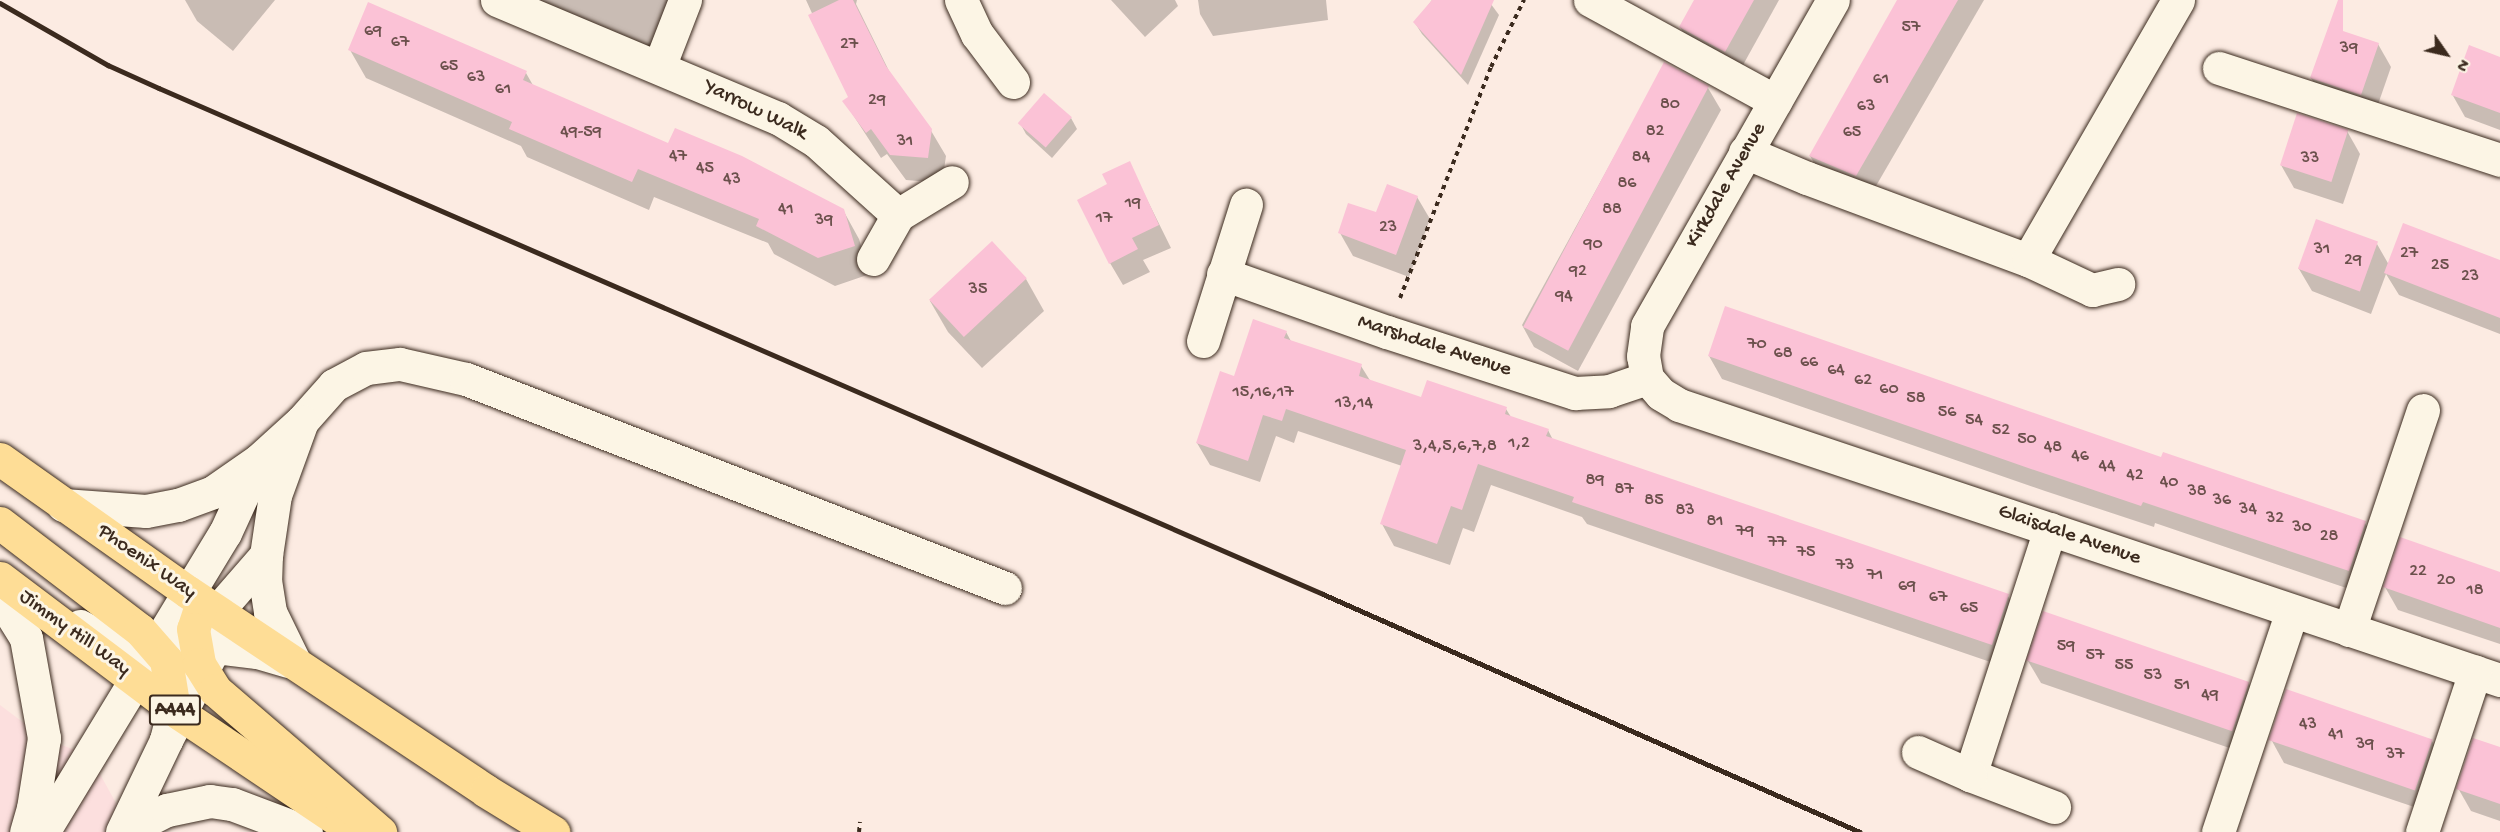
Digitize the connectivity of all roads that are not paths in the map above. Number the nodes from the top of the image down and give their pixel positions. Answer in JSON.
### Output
{"nodes":[{"id":1,"x":497,"y":0,"type":"edge"},
{"id":2,"x":685,"y":0,"type":"edge"},
{"id":3,"x":961,"y":0,"type":"edge"},
{"id":4,"x":1590,"y":0,"type":"edge"},
{"id":5,"x":1833,"y":0,"type":"edge"},
{"id":6,"x":2178,"y":0,"type":"edge"},
{"id":7,"x":659,"y":67,"type":"junction"},
{"id":8,"x":2219,"y":68,"type":"dead end"},
{"id":9,"x":1013,"y":82,"type":"dead end"},
{"id":10,"x":1775,"y":100,"type":"junction"},
{"id":11,"x":1745,"y":152,"type":"junction"},
{"id":12,"x":2494,"y":158,"type":"edge"},
{"id":13,"x":952,"y":182,"type":"dead end"},
{"id":14,"x":1245,"y":205,"type":"dead end"},
{"id":15,"x":898,"y":215,"type":"junction"},
{"id":16,"x":873,"y":259,"type":"dead end"},
{"id":17,"x":2028,"y":260,"type":"junction"},
{"id":18,"x":1223,"y":274,"type":"junction"},
{"id":19,"x":2118,"y":284,"type":"dead end"},
{"id":20,"x":1203,"y":341,"type":"dead end"},
{"id":21,"x":1647,"y":378,"type":"junction"},
{"id":22,"x":2423,"y":410,"type":"dead end"},
{"id":23,"x":302,"y":421,"type":"junction"},
{"id":24,"x":0,"y":459,"type":"edge"},
{"id":25,"x":259,"y":460,"type":"junction"},
{"id":26,"x":63,"y":505,"type":"junction"},
{"id":27,"x":0,"y":523,"type":"edge"},
{"id":28,"x":2050,"y":529,"type":"junction"},
{"id":29,"x":266,"y":555,"type":"junction"},
{"id":30,"x":1005,"y":588,"type":"dead end"},
{"id":31,"x":6,"y":589,"type":"edge"},
{"id":32,"x":209,"y":606,"type":"junction"},
{"id":33,"x":2292,"y":611,"type":"junction"},
{"id":34,"x":2349,"y":630,"type":"junction"},
{"id":35,"x":158,"y":648,"type":"junction"},
{"id":36,"x":202,"y":651,"type":"junction"},
{"id":37,"x":295,"y":663,"type":"junction"},
{"id":38,"x":2487,"y":676,"type":"edge"},
{"id":39,"x":137,"y":680,"type":"junction"},
{"id":40,"x":173,"y":721,"type":"junction"},
{"id":41,"x":1918,"y":752,"type":"dead end"},
{"id":42,"x":1970,"y":775,"type":"junction"},
{"id":43,"x":2054,"y":807,"type":"dead end"},
{"id":44,"x":26,"y":832,"type":"edge"},
{"id":45,"x":43,"y":832,"type":"edge"},
{"id":46,"x":122,"y":832,"type":"edge"},
{"id":47,"x":131,"y":832,"type":"edge"},
{"id":48,"x":306,"y":832,"type":"edge"},
{"id":49,"x":356,"y":832,"type":"edge"},
{"id":50,"x":380,"y":832,"type":"edge"},
{"id":51,"x":553,"y":832,"type":"edge"},
{"id":52,"x":2218,"y":832,"type":"edge"},
{"id":53,"x":2422,"y":832,"type":"edge"}],
"edges":[{"from":1,"to":7,"type":"street","name":"Yarrow Walk"},
{"from":2,"to":7,"type":"street"},
{"from":3,"to":9,"type":"street"},
{"from":4,"to":10,"type":"street"},
{"from":5,"to":10,"type":"street","name":"Kirkdale Avenue"},
{"from":6,"to":17,"type":"street"},
{"from":7,"to":15,"type":"street","name":"Yarrow Walk"},
{"from":8,"to":12,"type":"street"},
{"from":10,"to":11,"type":"street","name":"Kirkdale Avenue"},
{"from":11,"to":17,"type":"street"},
{"from":11,"to":21,"type":"street","name":"Kirkdale Avenue"},
{"from":13,"to":15,"type":"street"},
{"from":14,"to":18,"type":"street"},
{"from":15,"to":16,"type":"street"},
{"from":17,"to":19,"type":"street"},
{"from":18,"to":20,"type":"street"},
{"from":18,"to":21,"type":"street","name":"Marshdale Avenue"},
{"from":21,"to":28,"type":"street","name":"Glaisdale Avenue"},
{"from":22,"to":34,"type":"street"},
{"from":23,"to":25,"type":"street"},
{"from":23,"to":29,"type":"street"},
{"from":23,"to":30,"type":"street"},
{"from":24,"to":26,"type":"highway","name":"Phoenix Way"},
{"from":25,"to":26,"type":"street"},
{"from":25,"to":32,"type":"street"},
{"from":26,"to":32,"type":"highway","name":"Phoenix Way"},
{"from":27,"to":35,"type":"highway"},
{"from":28,"to":33,"type":"street","name":"Glaisdale Avenue"},
{"from":28,"to":42,"type":"street"},
{"from":29,"to":32,"type":"street"},
{"from":29,"to":37,"type":"street"},
{"from":31,"to":35,"type":"street"},
{"from":31,"to":39,"type":"highway","name":"Jimmy Hill Way","number":"A444"},
{"from":31,"to":44,"type":"street"},
{"from":32,"to":35,"type":"street"},
{"from":32,"to":36,"type":"highway"},
{"from":32,"to":37,"type":"highway","name":"Phoenix Way"},
{"from":33,"to":34,"type":"street","name":"Glaisdale Avenue"},
{"from":33,"to":52,"type":"street"},
{"from":34,"to":38,"type":"street","name":"Glaisdale Avenue"},
{"from":35,"to":36,"type":"street"},
{"from":35,"to":39,"type":"street"},
{"from":35,"to":40,"type":"highway"},
{"from":36,"to":37,"type":"street"},
{"from":36,"to":40,"type":"street"},
{"from":36,"to":50,"type":"highway"},
{"from":37,"to":51,"type":"highway"},
{"from":38,"to":53,"type":"street"},
{"from":39,"to":40,"type":"highway","name":"Jimmy Hill Way","number":"A444"},
{"from":39,"to":45,"type":"street"},
{"from":40,"to":46,"type":"street"},
{"from":40,"to":49,"type":"highway","name":"Jimmy Hill Way","number":"A444"},
{"from":41,"to":42,"type":"street"},
{"from":42,"to":43,"type":"street"},
{"from":47,"to":48,"type":"street"}]}
